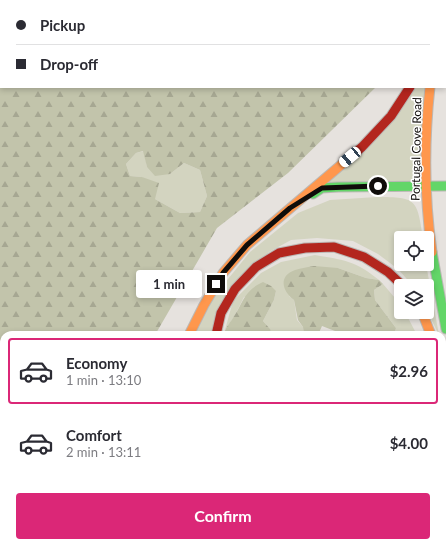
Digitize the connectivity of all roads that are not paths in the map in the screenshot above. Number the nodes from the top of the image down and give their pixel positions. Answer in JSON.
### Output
{"nodes":[{"id":1,"x":409,"y":88,"type":"edge"},
{"id":2,"x":430,"y":88,"type":"edge"},
{"id":3,"x":425,"y":185,"type":"junction"},
{"id":4,"x":446,"y":186,"type":"edge"},
{"id":5,"x":290,"y":208,"type":"junction"},
{"id":6,"x":396,"y":279,"type":"edge"},
{"id":7,"x":425,"y":319,"type":"edge"},
{"id":8,"x":446,"y":330,"type":"edge"},
{"id":9,"x":191,"y":331,"type":"edge"},
{"id":10,"x":217,"y":331,"type":"edge"},
{"id":11,"x":429,"y":331,"type":"edge"}],
"edges":[{"from":1,"to":5,"type":"main road"},
{"from":2,"to":3,"type":"main road","name":"Portugal Cove Road"},
{"from":3,"to":4,"type":"main road"},
{"from":3,"to":5,"type":"main road"},
{"from":3,"to":8,"type":"main road","name":"Portugal Cove Road"},
{"from":5,"to":9,"type":"main road"},
{"from":6,"to":10,"type":"main road"},
{"from":7,"to":11,"type":"main road"}]}
